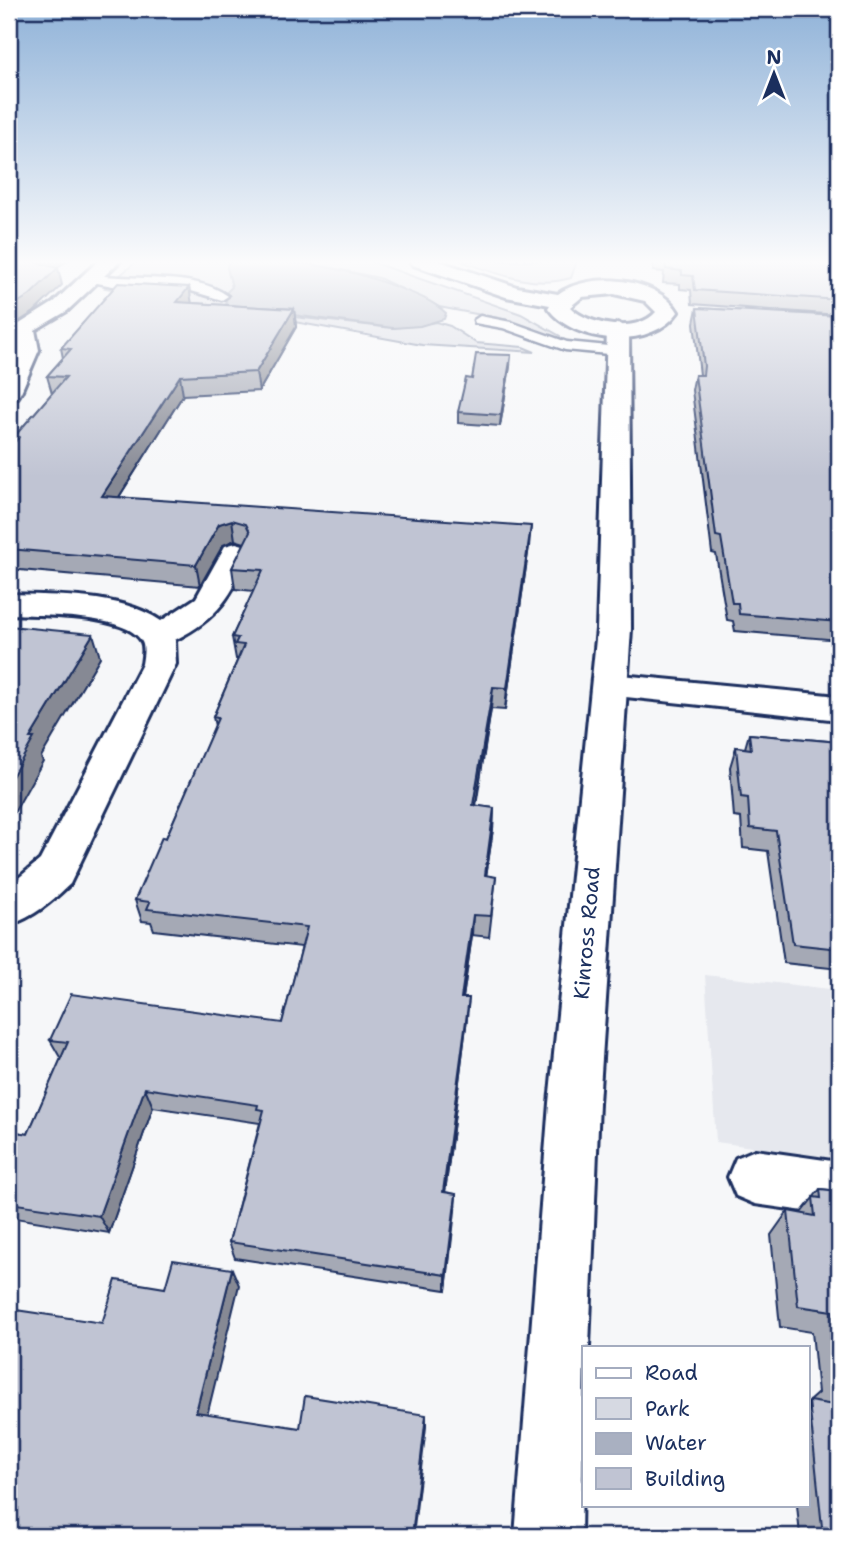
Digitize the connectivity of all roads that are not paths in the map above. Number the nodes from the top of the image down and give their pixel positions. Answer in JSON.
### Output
{"nodes":[{"id":1,"x":19,"y":333,"type":"edge"},
{"id":2,"x":529,"y":333,"type":"edge"},
{"id":3,"x":600,"y":333,"type":"edge"},
{"id":4,"x":634,"y":333,"type":"edge"},
{"id":5,"x":618,"y":341,"type":"junction"},
{"id":6,"x":9,"y":392,"type":"edge"},
{"id":7,"x":236,"y":552,"type":"dead end"},
{"id":8,"x":9,"y":604,"type":"edge"},
{"id":9,"x":157,"y":636,"type":"junction"},
{"id":10,"x":610,"y":686,"type":"junction"},
{"id":11,"x":839,"y":708,"type":"edge"},
{"id":12,"x":9,"y":907,"type":"edge"},
{"id":13,"x":755,"y":1177,"type":"dead end"},
{"id":14,"x":839,"y":1189,"type":"edge"},
{"id":15,"x":548,"y":1536,"type":"edge"}],
"edges":[{"from":1,"to":6,"type":"street"},
{"from":2,"to":5,"type":"lane"},
{"from":3,"to":5,"type":"street"},
{"from":4,"to":5,"type":"street"},
{"from":5,"to":10,"type":"street","name":"Kinross Road"},
{"from":7,"to":9,"type":"street"},
{"from":8,"to":9,"type":"street"},
{"from":9,"to":12,"type":"street"},
{"from":10,"to":11,"type":"street"},
{"from":10,"to":15,"type":"street","name":"Kinross Road"},
{"from":13,"to":14,"type":"street"}]}
